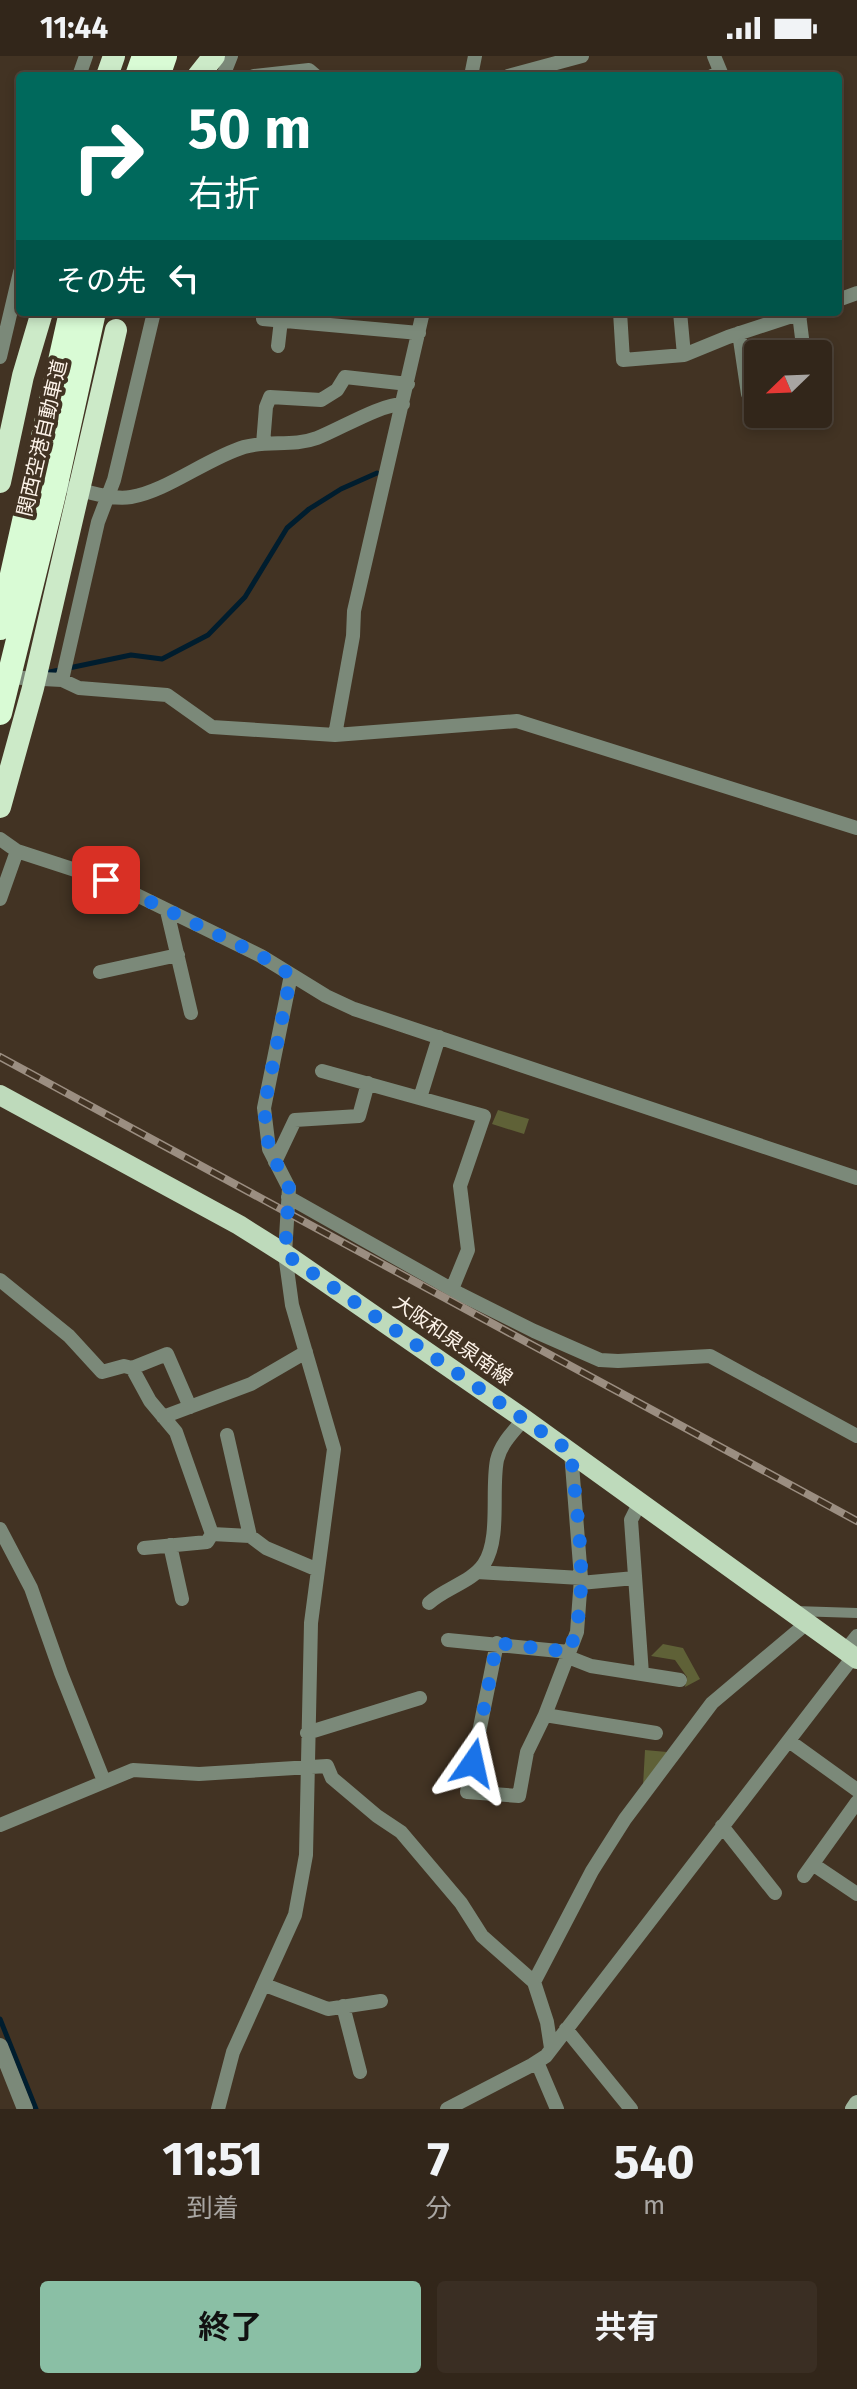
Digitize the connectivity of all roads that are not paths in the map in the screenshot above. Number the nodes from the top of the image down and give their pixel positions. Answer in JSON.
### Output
{"nodes":[{"id":1,"x":214,"y":56,"type":"edge"},
{"id":2,"x":582,"y":56,"type":"edge"},
{"id":3,"x":201,"y":72,"type":"edge"},
{"id":4,"x":291,"y":72,"type":"edge"},
{"id":5,"x":311,"y":72,"type":"edge"},
{"id":6,"x":523,"y":72,"type":"edge"},
{"id":7,"x":16,"y":289,"type":"edge"},
{"id":8,"x":41,"y":316,"type":"edge"},
{"id":9,"x":70,"y":316,"type":"edge"},
{"id":10,"x":93,"y":316,"type":"edge"},
{"id":11,"x":153,"y":316,"type":"edge"},
{"id":12,"x":422,"y":316,"type":"edge"},
{"id":13,"x":620,"y":316,"type":"edge"},
{"id":14,"x":680,"y":316,"type":"edge"},
{"id":15,"x":793,"y":316,"type":"edge"},
{"id":16,"x":802,"y":316,"type":"edge"},
{"id":17,"x":263,"y":319,"type":"dead end"},
{"id":18,"x":281,"y":320,"type":"junction"},
{"id":19,"x":118,"y":321,"type":"edge"},
{"id":20,"x":350,"y":326,"type":"junction"},
{"id":21,"x":419,"y":333,"type":"junction"},
{"id":22,"x":739,"y":333,"type":"junction"},
{"id":23,"x":803,"y":340,"type":"edge"},
{"id":24,"x":347,"y":343,"type":"dead end"},
{"id":25,"x":278,"y":346,"type":"dead end"},
{"id":26,"x":684,"y":355,"type":"junction"},
{"id":27,"x":0,"y":357,"type":"edge"},
{"id":28,"x":744,"y":367,"type":"edge"},
{"id":29,"x":408,"y":384,"type":"junction"},
{"id":30,"x":403,"y":404,"type":"junction"},
{"id":31,"x":263,"y":444,"type":"junction"},
{"id":32,"x":0,"y":472,"type":"edge"},
{"id":33,"x":0,"y":482,"type":"edge"},
{"id":34,"x":108,"y":496,"type":"junction"},
{"id":35,"x":0,"y":628,"type":"edge"},
{"id":36,"x":0,"y":677,"type":"edge"},
{"id":37,"x":62,"y":680,"type":"junction"},
{"id":38,"x":0,"y":713,"type":"edge"},
{"id":39,"x":335,"y":735,"type":"junction"},
{"id":40,"x":0,"y":807,"type":"edge"},
{"id":41,"x":857,"y":828,"type":"edge"},
{"id":42,"x":0,"y":839,"type":"edge"},
{"id":43,"x":17,"y":851,"type":"junction"},
{"id":44,"x":0,"y":899,"type":"edge"},
{"id":45,"x":167,"y":911,"type":"junction"},
{"id":46,"x":178,"y":955,"type":"junction"},
{"id":47,"x":100,"y":972,"type":"dead end"},
{"id":48,"x":291,"y":975,"type":"junction"},
{"id":49,"x":191,"y":1013,"type":"dead end"},
{"id":50,"x":439,"y":1037,"type":"junction"},
{"id":51,"x":322,"y":1071,"type":"dead end"},
{"id":52,"x":368,"y":1083,"type":"junction"},
{"id":53,"x":0,"y":1095,"type":"edge"},
{"id":54,"x":420,"y":1098,"type":"junction"},
{"id":55,"x":275,"y":1162,"type":"junction"},
{"id":56,"x":857,"y":1178,"type":"edge"},
{"id":57,"x":288,"y":1197,"type":"junction"},
{"id":58,"x":285,"y":1254,"type":"junction"},
{"id":59,"x":0,"y":1280,"type":"edge"},
{"id":60,"x":452,"y":1289,"type":"junction"},
{"id":61,"x":306,"y":1352,"type":"junction"},
{"id":62,"x":132,"y":1368,"type":"junction"},
{"id":63,"x":190,"y":1407,"type":"junction"},
{"id":64,"x":163,"y":1417,"type":"junction"},
{"id":65,"x":524,"y":1419,"type":"junction"},
{"id":66,"x":227,"y":1435,"type":"dead end"},
{"id":67,"x":857,"y":1436,"type":"edge"},
{"id":68,"x":571,"y":1452,"type":"junction"},
{"id":69,"x":640,"y":1502,"type":"junction"},
{"id":70,"x":0,"y":1529,"type":"edge"},
{"id":71,"x":212,"y":1534,"type":"junction"},
{"id":72,"x":250,"y":1536,"type":"junction"},
{"id":73,"x":170,"y":1545,"type":"junction"},
{"id":74,"x":144,"y":1548,"type":"dead end"},
{"id":75,"x":318,"y":1570,"type":"junction"},
{"id":76,"x":477,"y":1572,"type":"junction"},
{"id":77,"x":635,"y":1578,"type":"junction"},
{"id":78,"x":580,"y":1580,"type":"junction"},
{"id":79,"x":182,"y":1599,"type":"dead end"},
{"id":80,"x":429,"y":1603,"type":"dead end"},
{"id":81,"x":857,"y":1613,"type":"edge"},
{"id":82,"x":799,"y":1617,"type":"junction"},
{"id":83,"x":448,"y":1640,"type":"dead end"},
{"id":84,"x":497,"y":1643,"type":"junction"},
{"id":85,"x":853,"y":1650,"type":"edge"},
{"id":86,"x":568,"y":1655,"type":"junction"},
{"id":87,"x":642,"y":1674,"type":"junction"},
{"id":88,"x":680,"y":1680,"type":"dead end"},
{"id":89,"x":420,"y":1698,"type":"dead end"},
{"id":90,"x":545,"y":1715,"type":"junction"},
{"id":91,"x":307,"y":1733,"type":"junction"},
{"id":92,"x":656,"y":1733,"type":"dead end"},
{"id":93,"x":789,"y":1741,"type":"junction"},
{"id":94,"x":306,"y":1765,"type":"junction"},
{"id":95,"x":104,"y":1781,"type":"junction"},
{"id":96,"x":857,"y":1790,"type":"edge"},
{"id":97,"x":857,"y":1802,"type":"edge"},
{"id":98,"x":0,"y":1825,"type":"edge"},
{"id":99,"x":722,"y":1826,"type":"junction"},
{"id":100,"x":775,"y":1893,"type":"dead end"},
{"id":101,"x":857,"y":1894,"type":"edge"},
{"id":102,"x":534,"y":1982,"type":"junction"},
{"id":103,"x":265,"y":1985,"type":"junction"},
{"id":104,"x":381,"y":2001,"type":"dead end"},
{"id":105,"x":343,"y":2006,"type":"junction"},
{"id":106,"x":566,"y":2029,"type":"junction"},
{"id":107,"x":0,"y":2046,"type":"edge"},
{"id":108,"x":551,"y":2048,"type":"junction"},
{"id":109,"x":537,"y":2062,"type":"junction"},
{"id":110,"x":360,"y":2072,"type":"dead end"},
{"id":111,"x":475,"y":2095,"type":"junction"},
{"id":112,"x":857,"y":2103,"type":"edge"},
{"id":113,"x":20,"y":2107,"type":"edge"},
{"id":114,"x":218,"y":2109,"type":"edge"},
{"id":115,"x":447,"y":2109,"type":"edge"},
{"id":116,"x":482,"y":2109,"type":"edge"},
{"id":117,"x":557,"y":2109,"type":"edge"},
{"id":118,"x":631,"y":2109,"type":"edge"},
{"id":119,"x":853,"y":2109,"type":"edge"}],
"edges":[{"from":1,"to":3,"type":"highway"},
{"from":2,"to":6,"type":"street"},
{"from":4,"to":5,"type":"street"},
{"from":7,"to":27,"type":"street"},
{"from":8,"to":33,"type":"highway","bridge":true},
{"from":9,"to":35,"type":"highway","name":"関西空港自動車道","bridge":true},
{"from":10,"to":38,"type":"highway","name":"関西空港自動車道","bridge":true},
{"from":11,"to":34,"type":"street"},
{"from":12,"to":21,"type":"street"},
{"from":13,"to":26,"type":"street"},
{"from":14,"to":26,"type":"street"},
{"from":15,"to":22,"type":"street"},
{"from":16,"to":23,"type":"street"},
{"from":17,"to":18,"type":"street"},
{"from":18,"to":20,"type":"street"},
{"from":18,"to":25,"type":"street"},
{"from":19,"to":40,"type":"highway","bridge":true},
{"from":20,"to":21,"type":"street"},
{"from":20,"to":24,"type":"street"},
{"from":21,"to":29,"type":"street"},
{"from":22,"to":26,"type":"street"},
{"from":22,"to":28,"type":"street"},
{"from":29,"to":30,"type":"street"},
{"from":29,"to":31,"type":"street"},
{"from":30,"to":31,"type":"street"},
{"from":30,"to":39,"type":"street"},
{"from":31,"to":34,"type":"street"},
{"from":32,"to":34,"type":"street"},
{"from":34,"to":37,"type":"street"},
{"from":36,"to":37,"type":"street"},
{"from":37,"to":39,"type":"street"},
{"from":39,"to":41,"type":"street"},
{"from":42,"to":43,"type":"street"},
{"from":43,"to":44,"type":"street"},
{"from":43,"to":45,"type":"street"},
{"from":45,"to":46,"type":"street"},
{"from":45,"to":48,"type":"street"},
{"from":46,"to":47,"type":"street"},
{"from":46,"to":49,"type":"street"},
{"from":48,"to":50,"type":"street"},
{"from":48,"to":55,"type":"street"},
{"from":50,"to":54,"type":"street"},
{"from":50,"to":56,"type":"street"},
{"from":51,"to":52,"type":"street"},
{"from":52,"to":54,"type":"street"},
{"from":52,"to":55,"type":"street"},
{"from":53,"to":58,"type":"main road","name":"大阪和泉泉南線"},
{"from":54,"to":60,"type":"street"},
{"from":55,"to":57,"type":"street"},
{"from":57,"to":58,"type":"street"},
{"from":57,"to":60,"type":"street"},
{"from":58,"to":61,"type":"street"},
{"from":58,"to":65,"type":"main road","name":"大阪和泉泉南線"},
{"from":59,"to":62,"type":"street"},
{"from":60,"to":67,"type":"street"},
{"from":61,"to":63,"type":"street"},
{"from":61,"to":75,"type":"street"},
{"from":62,"to":63,"type":"street"},
{"from":62,"to":64,"type":"street"},
{"from":63,"to":64,"type":"street"},
{"from":64,"to":71,"type":"street"},
{"from":65,"to":68,"type":"main road","name":"大阪和泉泉南線"},
{"from":65,"to":76,"type":"street"},
{"from":66,"to":72,"type":"street"},
{"from":68,"to":69,"type":"main road","name":"大阪和泉泉南線"},
{"from":68,"to":78,"type":"street"},
{"from":69,"to":77,"type":"street"},
{"from":69,"to":82,"type":"main road","name":"大阪和泉泉南線"},
{"from":70,"to":95,"type":"street"},
{"from":71,"to":72,"type":"street"},
{"from":71,"to":73,"type":"street"},
{"from":72,"to":75,"type":"street"},
{"from":73,"to":74,"type":"street"},
{"from":73,"to":79,"type":"street"},
{"from":75,"to":91,"type":"street"},
{"from":76,"to":78,"type":"street"},
{"from":76,"to":80,"type":"street"},
{"from":77,"to":78,"type":"street"},
{"from":77,"to":87,"type":"street"},
{"from":78,"to":86,"type":"street"},
{"from":81,"to":82,"type":"street"},
{"from":82,"to":85,"type":"main road","name":"大阪和泉泉南線"},
{"from":82,"to":102,"type":"street"},
{"from":83,"to":84,"type":"street"},
{"from":84,"to":86,"type":"street"},
{"from":84,"to":90,"type":"street"},
{"from":85,"to":93,"type":"street"},
{"from":86,"to":87,"type":"street"},
{"from":86,"to":90,"type":"street"},
{"from":87,"to":88,"type":"street"},
{"from":89,"to":91,"type":"street"},
{"from":90,"to":92,"type":"street"},
{"from":91,"to":94,"type":"street"},
{"from":93,"to":96,"type":"street"},
{"from":93,"to":99,"type":"street"},
{"from":94,"to":95,"type":"street"},
{"from":94,"to":102,"type":"street"},
{"from":94,"to":103,"type":"street"},
{"from":95,"to":98,"type":"street"},
{"from":97,"to":101,"type":"street"},
{"from":99,"to":100,"type":"street"},
{"from":99,"to":106,"type":"street"},
{"from":102,"to":108,"type":"street"},
{"from":103,"to":105,"type":"street"},
{"from":103,"to":114,"type":"street"},
{"from":104,"to":105,"type":"street"},
{"from":105,"to":110,"type":"street"},
{"from":106,"to":108,"type":"street"},
{"from":106,"to":118,"type":"street"},
{"from":107,"to":113,"type":"street"},
{"from":108,"to":109,"type":"street"},
{"from":109,"to":111,"type":"street"},
{"from":109,"to":117,"type":"street"},
{"from":111,"to":115,"type":"street"},
{"from":111,"to":116,"type":"street"},
{"from":112,"to":119,"type":"main road"}]}
